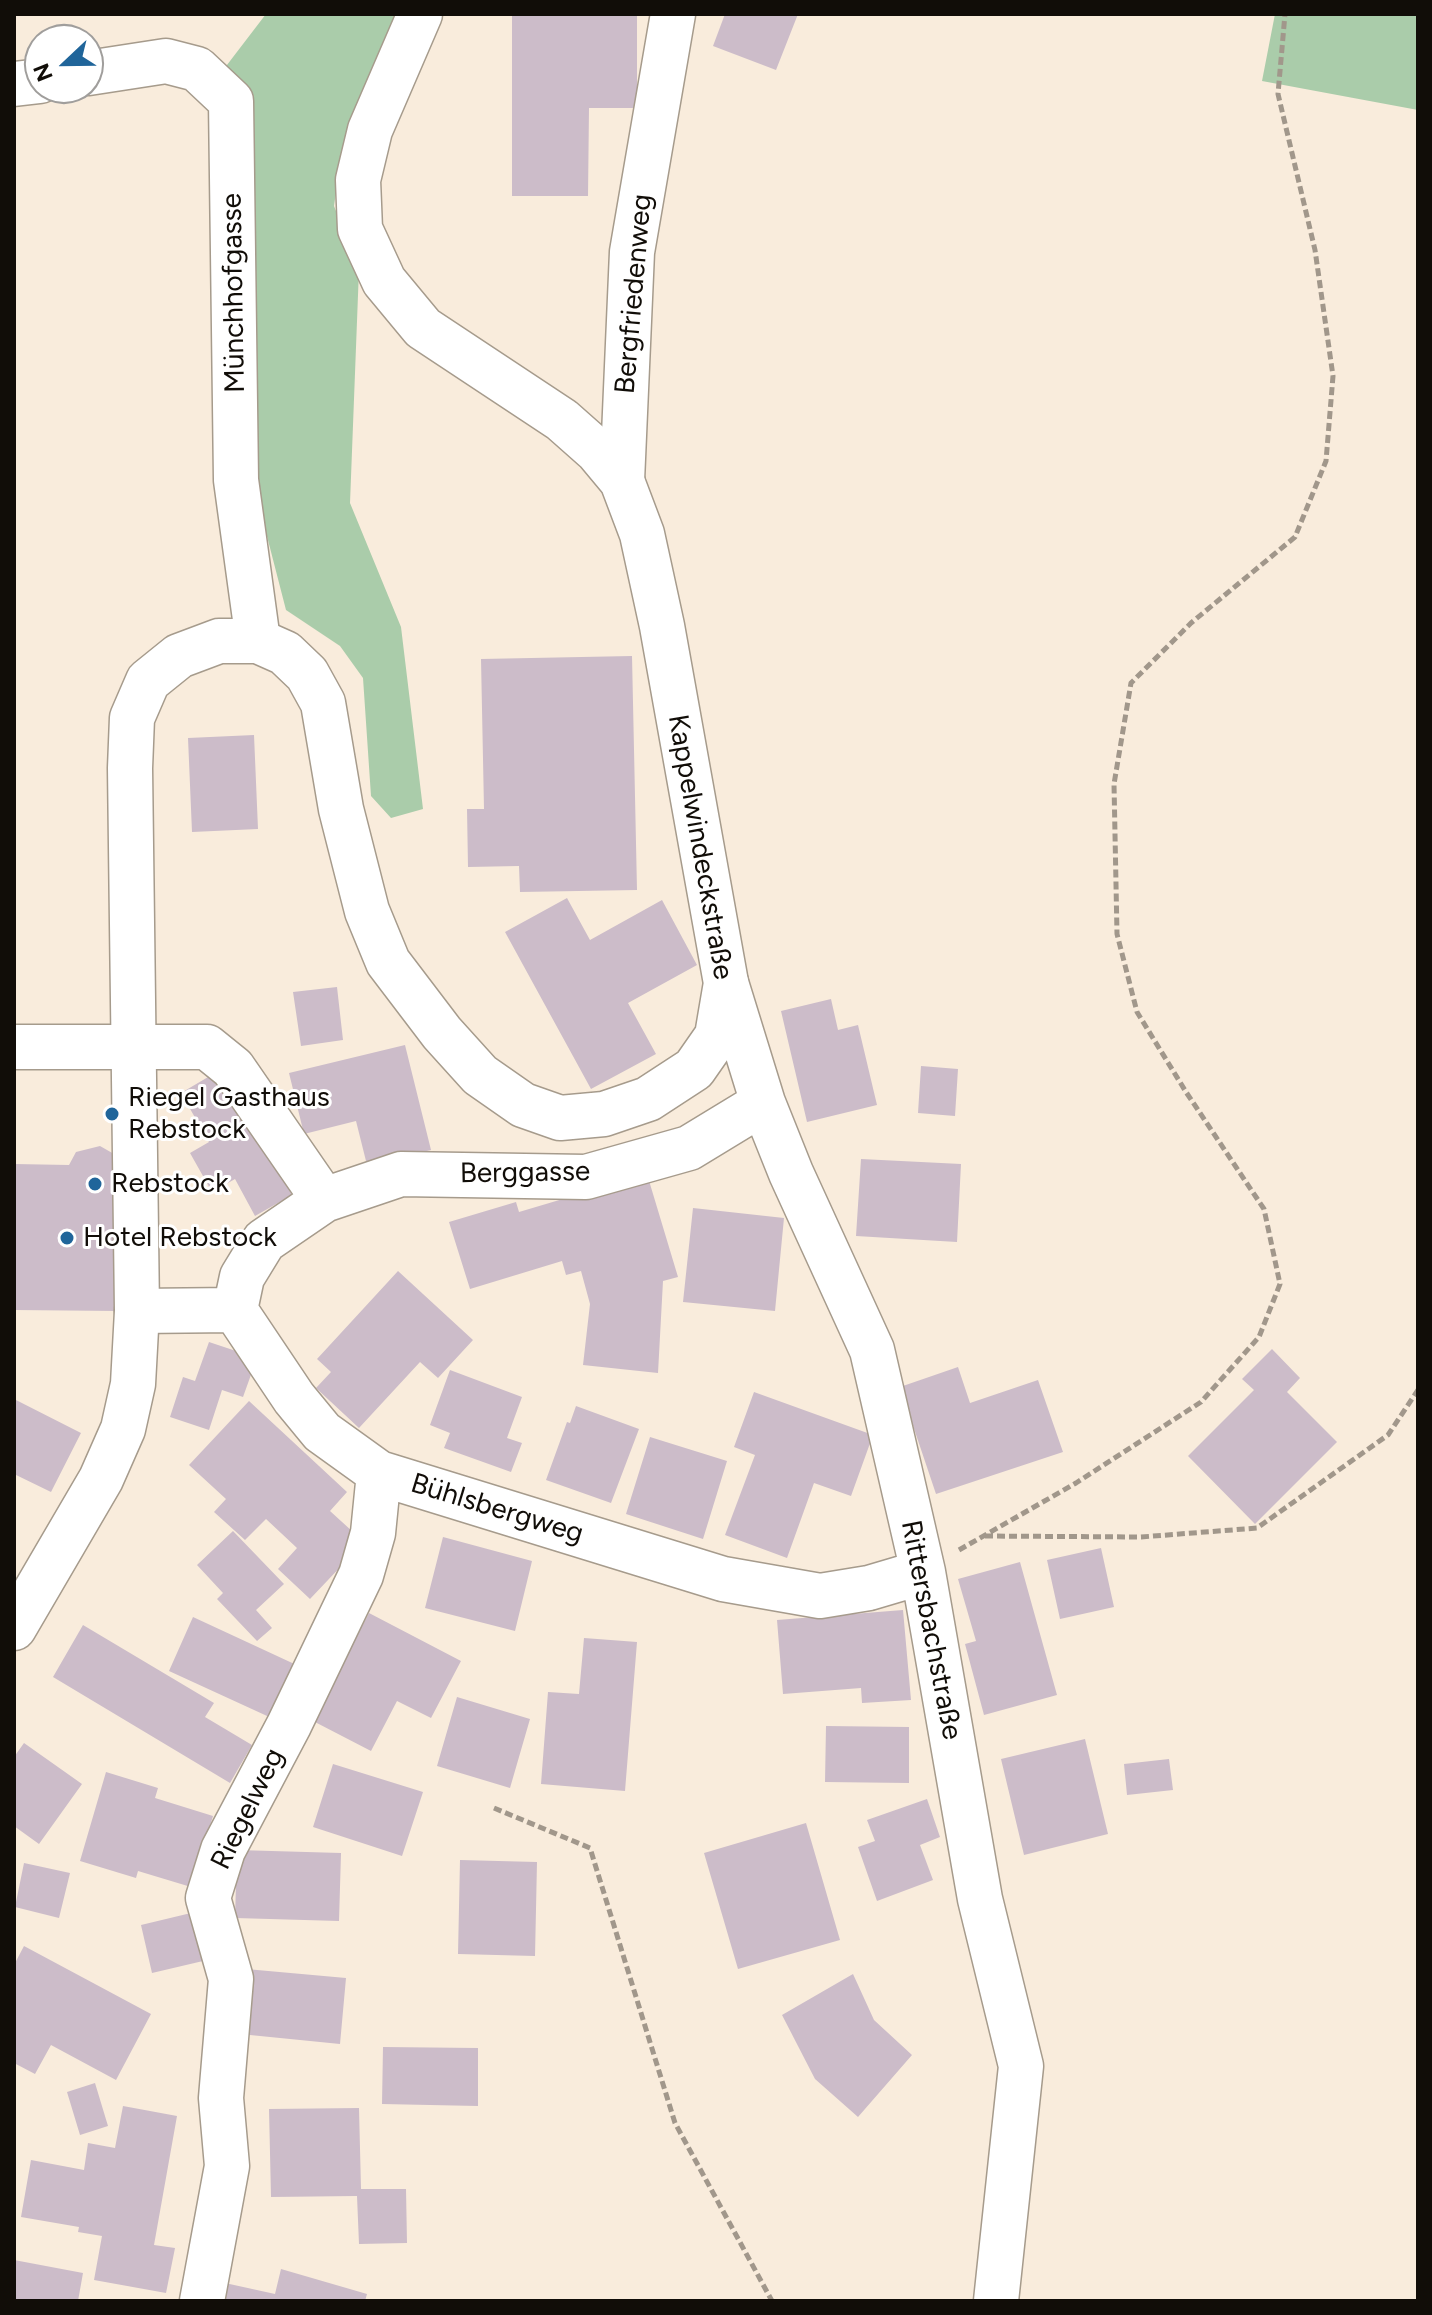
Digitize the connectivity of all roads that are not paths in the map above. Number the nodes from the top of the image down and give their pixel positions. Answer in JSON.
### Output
{"nodes":[{"id":1,"x":420,"y":14,"type":"edge"},
{"id":2,"x":673,"y":14,"type":"edge"},
{"id":3,"x":104,"y":71,"type":"edge"},
{"id":4,"x":622,"y":481,"type":"junction"},
{"id":5,"x":258,"y":641,"type":"junction"},
{"id":6,"x":726,"y":983,"type":"junction"},
{"id":7,"x":135,"y":1046,"type":"junction"},
{"id":8,"x":14,"y":1047,"type":"edge"},
{"id":9,"x":763,"y":1103,"type":"junction"},
{"id":10,"x":324,"y":1200,"type":"junction"},
{"id":11,"x":235,"y":1310,"type":"junction"},
{"id":12,"x":137,"y":1311,"type":"junction"},
{"id":13,"x":379,"y":1473,"type":"junction"},
{"id":14,"x":923,"y":1572,"type":"junction"},
{"id":15,"x":14,"y":1628,"type":"edge"},
{"id":16,"x":202,"y":2301,"type":"edge"},
{"id":17,"x":996,"y":2301,"type":"edge"}],
"edges":[{"from":1,"to":4,"type":"street","name":"Kappelwindeckstraße"},
{"from":2,"to":4,"type":"street","name":"Bergfriedenweg"},
{"from":3,"to":5,"type":"street","name":"Münchhofgasse"},
{"from":4,"to":6,"type":"street","name":"Kappelwindeckstraße"},
{"from":5,"to":6,"type":"street","name":"Kappelwindeckstraße"},
{"from":5,"to":7,"type":"street","name":"Kappelwindeckstraße"},
{"from":6,"to":9,"type":"street","name":"Rittersbachstraße"},
{"from":7,"to":8,"type":"street"},
{"from":7,"to":10,"type":"street"},
{"from":7,"to":12,"type":"street","name":"Kappelwindeckstraße"},
{"from":9,"to":10,"type":"street","name":"Berggasse"},
{"from":9,"to":14,"type":"street","name":"Rittersbachstraße"},
{"from":10,"to":11,"type":"street","name":"Berggasse"},
{"from":11,"to":12,"type":"street"},
{"from":11,"to":13,"type":"street","name":"Bühlsbergweg"},
{"from":12,"to":15,"type":"street","name":"Kappelwindeckstraße"},
{"from":13,"to":14,"type":"street","name":"Bühlsbergweg"},
{"from":13,"to":16,"type":"street","name":"Riegelweg"},
{"from":14,"to":17,"type":"street","name":"Rittersbachstraße"}]}
